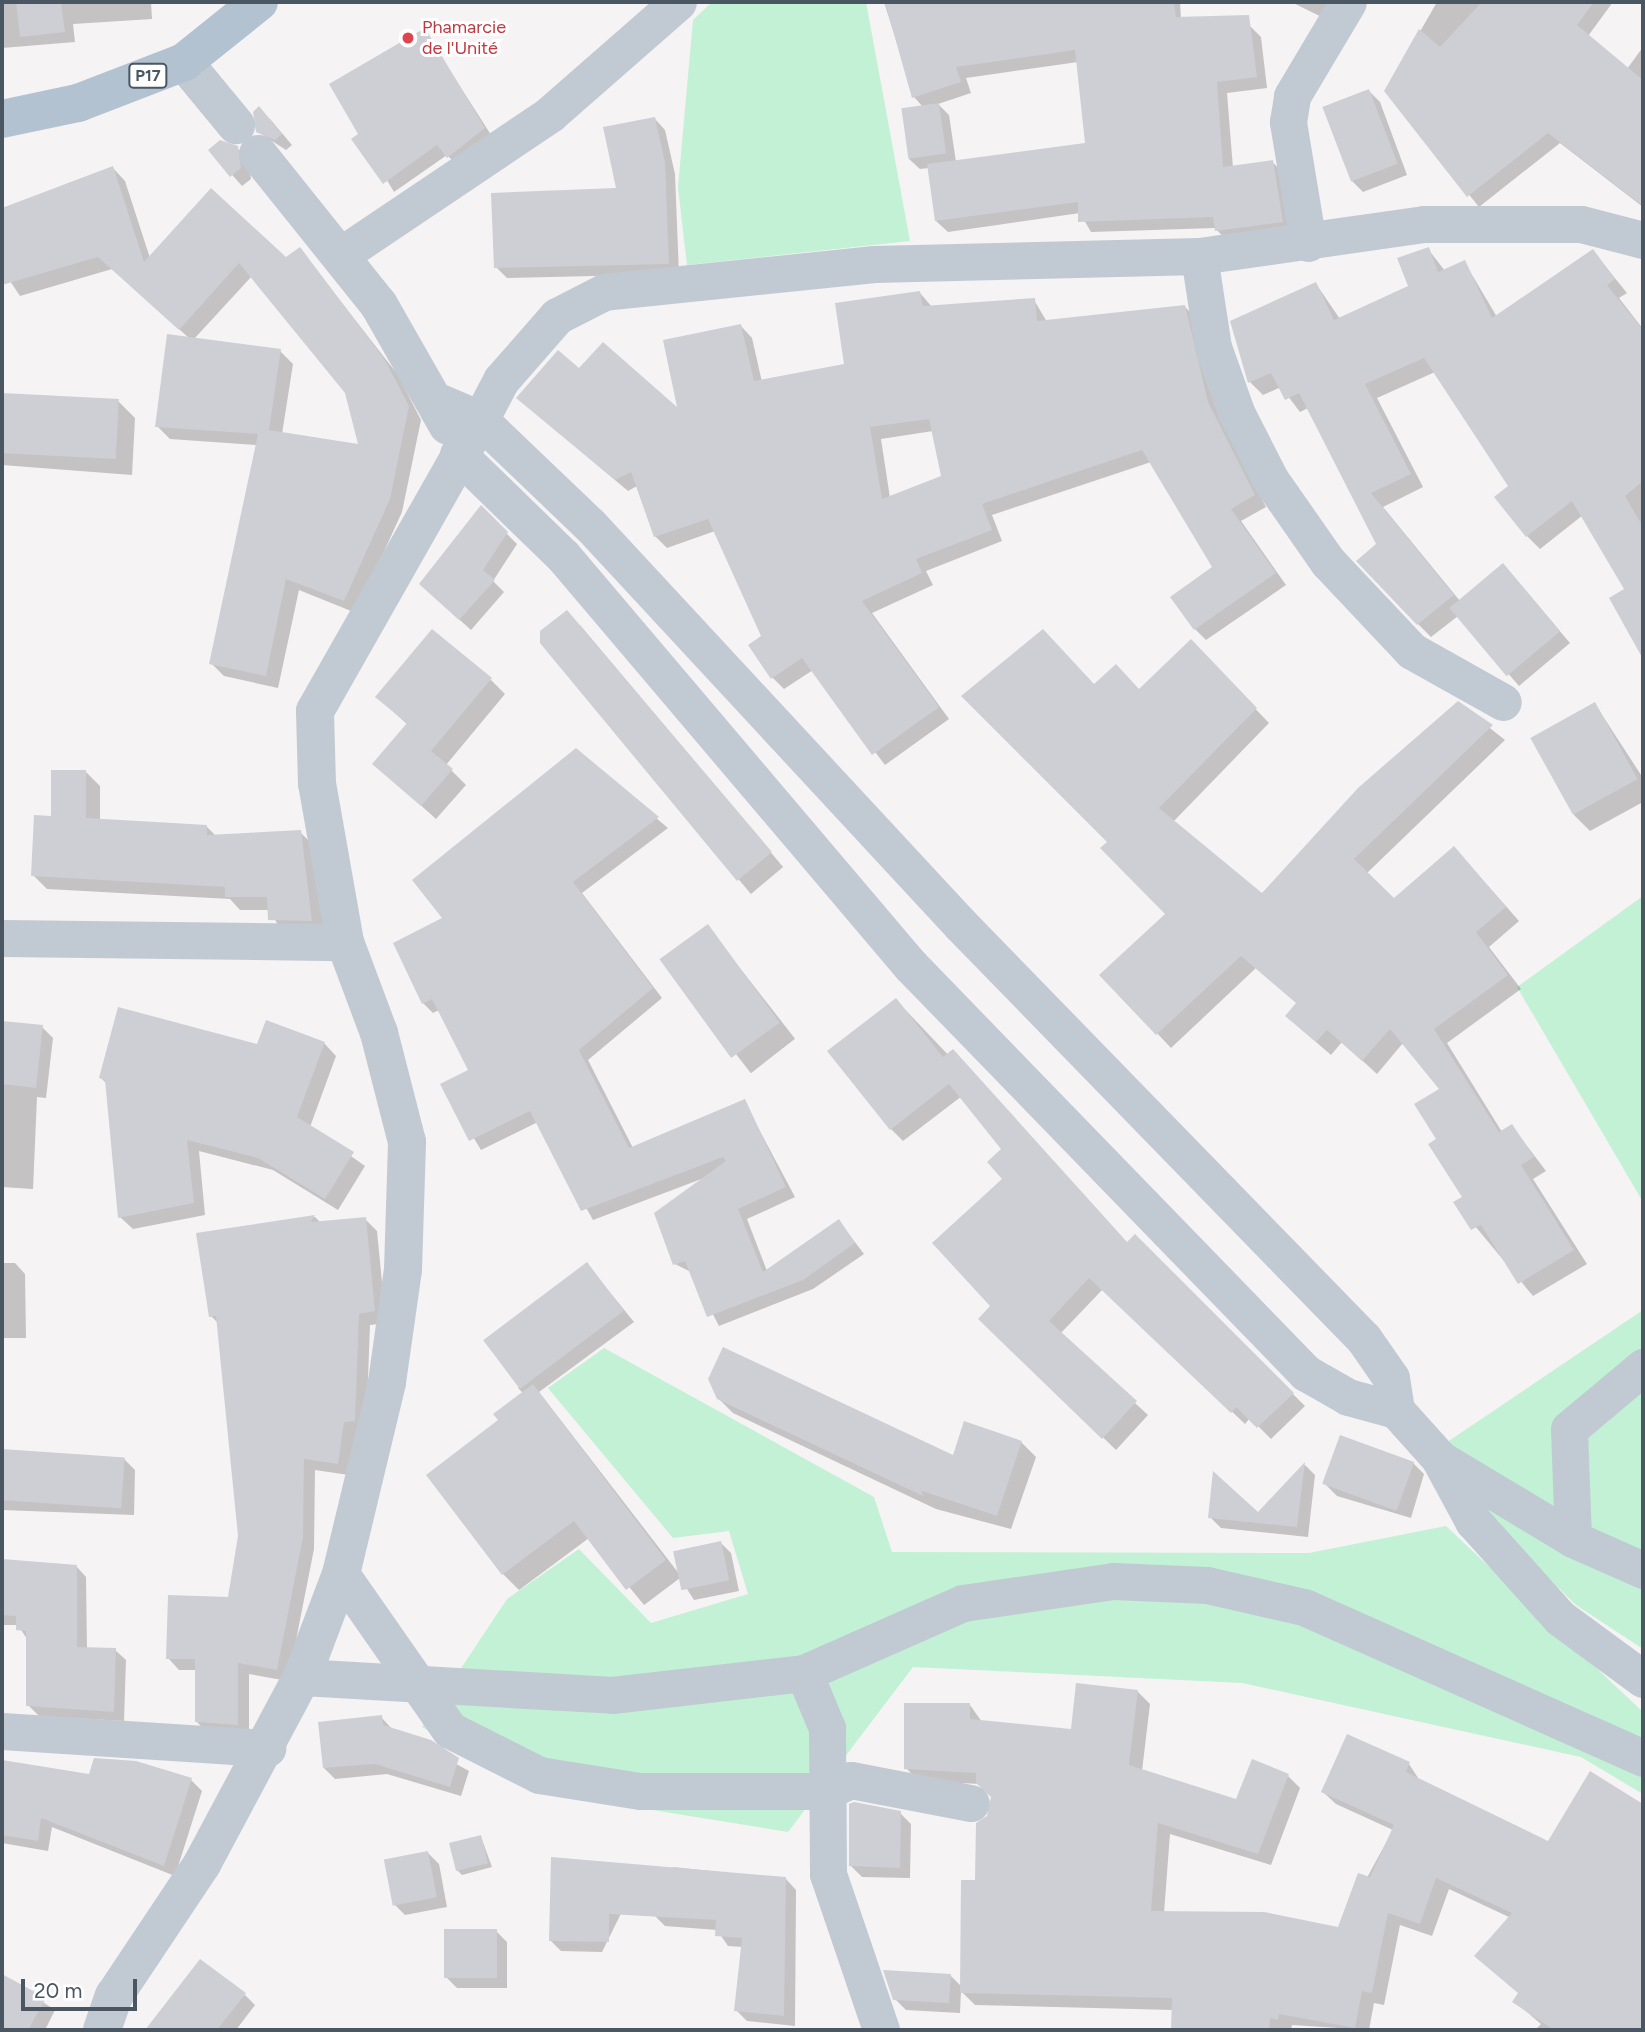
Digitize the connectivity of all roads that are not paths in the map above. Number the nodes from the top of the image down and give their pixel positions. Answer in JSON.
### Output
{"nodes":[{"id":1,"x":259,"y":2,"type":"edge"},
{"id":2,"x":678,"y":2,"type":"edge"},
{"id":3,"x":1348,"y":2,"type":"edge"},
{"id":4,"x":184,"y":62,"type":"junction"},
{"id":5,"x":2,"y":119,"type":"edge"},
{"id":6,"x":1643,"y":240,"type":"edge"},
{"id":7,"x":1308,"y":243,"type":"junction"},
{"id":8,"x":342,"y":254,"type":"junction"},
{"id":9,"x":1199,"y":256,"type":"junction"},
{"id":10,"x":438,"y":402,"type":"junction"},
{"id":11,"x":480,"y":420,"type":"junction"},
{"id":12,"x":458,"y":454,"type":"junction"},
{"id":13,"x":1503,"y":702,"type":"dead end"},
{"id":14,"x":2,"y":938,"type":"edge"},
{"id":15,"x":345,"y":942,"type":"junction"},
{"id":16,"x":1643,"y":1367,"type":"edge"},
{"id":17,"x":1396,"y":1410,"type":"junction"},
{"id":18,"x":1439,"y":1458,"type":"junction"},
{"id":19,"x":1573,"y":1539,"type":"junction"},
{"id":20,"x":1643,"y":1570,"type":"edge"},
{"id":21,"x":341,"y":1574,"type":"junction"},
{"id":22,"x":804,"y":1673,"type":"junction"},
{"id":23,"x":302,"y":1678,"type":"junction"},
{"id":24,"x":409,"y":1679,"type":"junction"},
{"id":25,"x":1643,"y":1679,"type":"edge"},
{"id":26,"x":2,"y":1731,"type":"edge"},
{"id":27,"x":267,"y":1748,"type":"junction"},
{"id":28,"x":1643,"y":1758,"type":"edge"},
{"id":29,"x":827,"y":1791,"type":"junction"},
{"id":30,"x":971,"y":1802,"type":"dead end"},
{"id":31,"x":102,"y":2030,"type":"edge"},
{"id":32,"x":881,"y":2030,"type":"edge"}],
"edges":[{"from":1,"to":4,"type":"main road","number":"P17"},
{"from":2,"to":8,"type":"street"},
{"from":3,"to":7,"type":"street"},
{"from":4,"to":5,"type":"main road","number":"P17"},
{"from":4,"to":8,"type":"street"},
{"from":6,"to":7,"type":"street"},
{"from":7,"to":9,"type":"street"},
{"from":8,"to":10,"type":"street"},
{"from":9,"to":11,"type":"street"},
{"from":9,"to":13,"type":"street"},
{"from":10,"to":11,"type":"street"},
{"from":10,"to":12,"type":"street"},
{"from":11,"to":12,"type":"street"},
{"from":11,"to":17,"type":"street"},
{"from":12,"to":15,"type":"street"},
{"from":12,"to":17,"type":"street"},
{"from":14,"to":15,"type":"street"},
{"from":15,"to":21,"type":"street"},
{"from":16,"to":19,"type":"street"},
{"from":17,"to":18,"type":"street"},
{"from":18,"to":19,"type":"street"},
{"from":18,"to":25,"type":"street"},
{"from":19,"to":20,"type":"street"},
{"from":21,"to":23,"type":"street"},
{"from":21,"to":24,"type":"street"},
{"from":22,"to":24,"type":"street"},
{"from":22,"to":28,"type":"street"},
{"from":22,"to":29,"type":"street"},
{"from":23,"to":24,"type":"street"},
{"from":23,"to":27,"type":"street"},
{"from":24,"to":29,"type":"street"},
{"from":26,"to":27,"type":"street"},
{"from":27,"to":31,"type":"street"},
{"from":29,"to":30,"type":"street"},
{"from":29,"to":32,"type":"street"}]}
